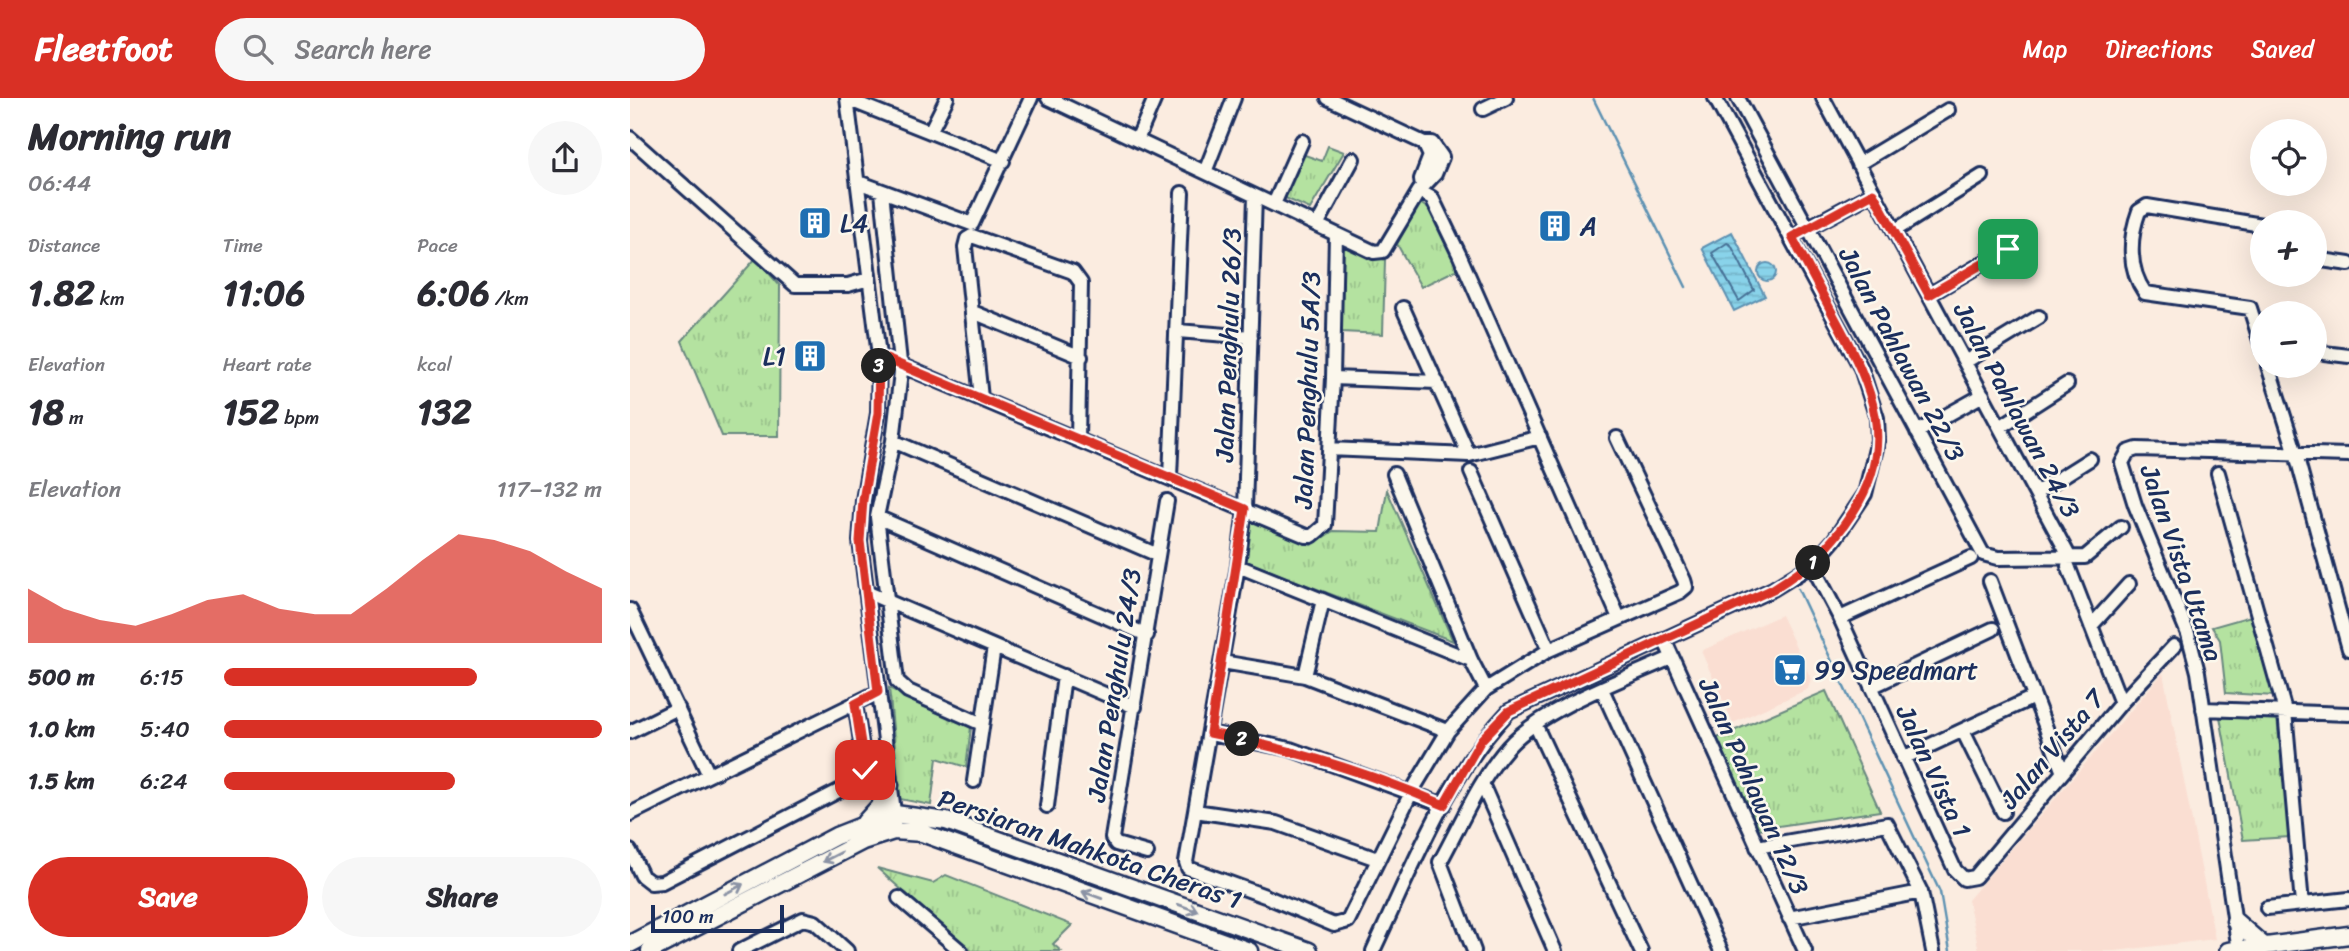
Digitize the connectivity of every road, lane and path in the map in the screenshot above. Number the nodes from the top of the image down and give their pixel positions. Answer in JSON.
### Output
{"nodes":[{"id":1,"x":947,"y":98,"type":"edge"},
{"id":2,"x":1031,"y":98,"type":"edge"},
{"id":3,"x":1048,"y":98,"type":"edge"},
{"id":4,"x":1155,"y":98,"type":"edge"},
{"id":5,"x":1234,"y":98,"type":"edge"},
{"id":6,"x":1328,"y":98,"type":"edge"},
{"id":7,"x":1506,"y":98,"type":"edge"},
{"id":8,"x":1715,"y":98,"type":"edge"},
{"id":9,"x":1738,"y":98,"type":"edge"},
{"id":10,"x":1824,"y":98,"type":"edge"},
{"id":11,"x":847,"y":99,"type":"edge"},
{"id":12,"x":868,"y":102,"type":"edge"},
{"id":13,"x":1483,"y":109,"type":"dead end"},
{"id":14,"x":1948,"y":110,"type":"dead end"},
{"id":15,"x":930,"y":132,"type":"junction"},
{"id":16,"x":630,"y":138,"type":"edge"},
{"id":17,"x":1137,"y":140,"type":"junction"},
{"id":18,"x":1302,"y":141,"type":"dead end"},
{"id":19,"x":1353,"y":159,"type":"dead end"},
{"id":20,"x":1003,"y":161,"type":"junction"},
{"id":21,"x":1858,"y":164,"type":"junction"},
{"id":22,"x":1205,"y":172,"type":"junction"},
{"id":23,"x":1982,"y":176,"type":"dead end"},
{"id":24,"x":858,"y":182,"type":"junction"},
{"id":25,"x":1420,"y":189,"type":"junction"},
{"id":26,"x":882,"y":192,"type":"junction"},
{"id":27,"x":1182,"y":193,"type":"dead end"},
{"id":28,"x":1873,"y":193,"type":"junction"},
{"id":29,"x":1255,"y":196,"type":"junction"},
{"id":30,"x":1274,"y":204,"type":"junction"},
{"id":31,"x":2250,"y":223,"type":"edge"},
{"id":32,"x":1317,"y":225,"type":"junction"},
{"id":33,"x":1808,"y":228,"type":"junction"},
{"id":34,"x":1894,"y":231,"type":"junction"},
{"id":35,"x":1336,"y":234,"type":"junction"},
{"id":36,"x":1792,"y":237,"type":"junction"},
{"id":37,"x":2012,"y":246,"type":"dead end"},
{"id":38,"x":2327,"y":261,"type":"edge"},
{"id":39,"x":2349,"y":264,"type":"edge"},
{"id":40,"x":869,"y":279,"type":"junction"},
{"id":41,"x":1929,"y":295,"type":"junction"},
{"id":42,"x":1403,"y":308,"type":"dead end"},
{"id":43,"x":2250,"y":311,"type":"edge"},
{"id":44,"x":973,"y":312,"type":"junction"},
{"id":45,"x":2039,"y":317,"type":"dead end"},
{"id":46,"x":1178,"y":331,"type":"junction"},
{"id":47,"x":1251,"y":337,"type":"junction"},
{"id":48,"x":2327,"y":352,"type":"edge"},
{"id":49,"x":879,"y":356,"type":"junction"},
{"id":50,"x":2349,"y":356,"type":"edge"},
{"id":51,"x":1081,"y":357,"type":"junction"},
{"id":52,"x":1965,"y":362,"type":"junction"},
{"id":53,"x":901,"y":365,"type":"junction"},
{"id":54,"x":1333,"y":378,"type":"junction"},
{"id":55,"x":2272,"y":378,"type":"edge"},
{"id":56,"x":1437,"y":382,"type":"junction"},
{"id":57,"x":2067,"y":384,"type":"dead end"},
{"id":58,"x":981,"y":394,"type":"junction"},
{"id":59,"x":1983,"y":395,"type":"junction"},
{"id":60,"x":2000,"y":427,"type":"junction"},
{"id":61,"x":1917,"y":432,"type":"junction"},
{"id":62,"x":1078,"y":437,"type":"junction"},
{"id":63,"x":1540,"y":438,"type":"junction"},
{"id":64,"x":1618,"y":438,"type":"dead end"},
{"id":65,"x":893,"y":441,"type":"junction"},
{"id":66,"x":1329,"y":449,"type":"junction"},
{"id":67,"x":2296,"y":454,"type":"junction"},
{"id":68,"x":2349,"y":455,"type":"edge"},
{"id":69,"x":1469,"y":456,"type":"junction"},
{"id":70,"x":2090,"y":459,"type":"dead end"},
{"id":71,"x":1471,"y":472,"type":"dead end"},
{"id":72,"x":2218,"y":473,"type":"dead end"},
{"id":73,"x":1394,"y":474,"type":"dead end"},
{"id":74,"x":1170,"y":477,"type":"junction"},
{"id":75,"x":2036,"y":493,"type":"junction"},
{"id":76,"x":1167,"y":501,"type":"dead end"},
{"id":77,"x":1245,"y":509,"type":"junction"},
{"id":78,"x":877,"y":517,"type":"junction"},
{"id":79,"x":2121,"y":527,"type":"dead end"},
{"id":80,"x":1158,"y":555,"type":"junction"},
{"id":81,"x":1971,"y":558,"type":"dead end"},
{"id":82,"x":2069,"y":562,"type":"junction"},
{"id":83,"x":1812,"y":565,"type":"junction"},
{"id":84,"x":1238,"y":566,"type":"junction"},
{"id":85,"x":1990,"y":581,"type":"dead end"},
{"id":86,"x":2129,"y":584,"type":"dead end"},
{"id":87,"x":866,"y":592,"type":"junction"},
{"id":88,"x":1322,"y":600,"type":"junction"},
{"id":89,"x":887,"y":601,"type":"junction"},
{"id":90,"x":630,"y":610,"type":"edge"},
{"id":91,"x":1619,"y":618,"type":"junction"},
{"id":92,"x":1840,"y":618,"type":"junction"},
{"id":93,"x":2091,"y":626,"type":"junction"},
{"id":94,"x":1993,"y":629,"type":"dead end"},
{"id":95,"x":1147,"y":635,"type":"junction"},
{"id":96,"x":644,"y":638,"type":"junction"},
{"id":97,"x":1664,"y":639,"type":"junction"},
{"id":98,"x":630,"y":645,"type":"edge"},
{"id":99,"x":2174,"y":646,"type":"dead end"},
{"id":100,"x":994,"y":647,"type":"junction"},
{"id":101,"x":2349,"y":649,"type":"edge"},
{"id":102,"x":1549,"y":650,"type":"junction"},
{"id":103,"x":1671,"y":658,"type":"junction"},
{"id":104,"x":1471,"y":660,"type":"junction"},
{"id":105,"x":1222,"y":662,"type":"junction"},
{"id":106,"x":1305,"y":676,"type":"junction"},
{"id":107,"x":1064,"y":677,"type":"junction"},
{"id":108,"x":1871,"y":687,"type":"junction"},
{"id":109,"x":1486,"y":689,"type":"junction"},
{"id":110,"x":1602,"y":689,"type":"junction"},
{"id":111,"x":878,"y":692,"type":"junction"},
{"id":112,"x":2034,"y":697,"type":"junction"},
{"id":113,"x":2121,"y":703,"type":"junction"},
{"id":114,"x":855,"y":704,"type":"junction"},
{"id":115,"x":1135,"y":706,"type":"junction"},
{"id":116,"x":678,"y":708,"type":"junction"},
{"id":117,"x":2203,"y":709,"type":"junction"},
{"id":118,"x":2285,"y":710,"type":"junction"},
{"id":119,"x":2349,"y":714,"type":"edge"},
{"id":120,"x":982,"y":724,"type":"junction"},
{"id":121,"x":1535,"y":724,"type":"junction"},
{"id":122,"x":1448,"y":731,"type":"junction"},
{"id":123,"x":1963,"y":731,"type":"junction"},
{"id":124,"x":630,"y":732,"type":"edge"},
{"id":125,"x":1210,"y":733,"type":"junction"},
{"id":126,"x":1903,"y":758,"type":"junction"},
{"id":127,"x":2062,"y":770,"type":"junction"},
{"id":128,"x":709,"y":775,"type":"junction"},
{"id":129,"x":974,"y":781,"type":"dead end"},
{"id":130,"x":890,"y":785,"type":"junction"},
{"id":131,"x":1483,"y":786,"type":"junction"},
{"id":132,"x":1412,"y":791,"type":"junction"},
{"id":133,"x":1444,"y":805,"type":"junction"},
{"id":134,"x":1046,"y":806,"type":"dead end"},
{"id":135,"x":1195,"y":811,"type":"junction"},
{"id":136,"x":2003,"y":812,"type":"dead end"},
{"id":137,"x":630,"y":814,"type":"edge"},
{"id":138,"x":895,"y":814,"type":"junction"},
{"id":139,"x":914,"y":816,"type":"junction"},
{"id":140,"x":859,"y":827,"type":"junction"},
{"id":141,"x":894,"y":831,"type":"junction"},
{"id":142,"x":1757,"y":846,"type":"junction"},
{"id":143,"x":630,"y":851,"type":"edge"},
{"id":144,"x":1420,"y":851,"type":"junction"},
{"id":145,"x":1147,"y":853,"type":"dead end"},
{"id":146,"x":1377,"y":859,"type":"junction"},
{"id":147,"x":1440,"y":862,"type":"junction"},
{"id":148,"x":1964,"y":879,"type":"joint"},
{"id":149,"x":1921,"y":892,"type":"junction"},
{"id":150,"x":899,"y":898,"type":"dead end"},
{"id":151,"x":2349,"y":899,"type":"edge"},
{"id":152,"x":2302,"y":904,"type":"junction"},
{"id":153,"x":2267,"y":908,"type":"dead end"},
{"id":154,"x":1789,"y":918,"type":"junction"},
{"id":155,"x":2235,"y":921,"type":"junction"},
{"id":156,"x":2349,"y":935,"type":"edge"},
{"id":157,"x":630,"y":944,"type":"edge"},
{"id":158,"x":2264,"y":946,"type":"junction"},
{"id":159,"x":2235,"y":950,"type":"edge"},
{"id":160,"x":650,"y":951,"type":"edge"},
{"id":161,"x":739,"y":951,"type":"edge"},
{"id":162,"x":847,"y":951,"type":"edge"},
{"id":163,"x":961,"y":951,"type":"edge"},
{"id":164,"x":1249,"y":951,"type":"edge"},
{"id":165,"x":1309,"y":951,"type":"edge"},
{"id":166,"x":1373,"y":951,"type":"edge"},
{"id":167,"x":1474,"y":951,"type":"edge"},
{"id":168,"x":1555,"y":951,"type":"edge"},
{"id":169,"x":1641,"y":951,"type":"edge"},
{"id":170,"x":1721,"y":951,"type":"edge"},
{"id":171,"x":1805,"y":951,"type":"edge"},
{"id":172,"x":1933,"y":951,"type":"edge"},
{"id":173,"x":2218,"y":951,"type":"edge"}],
"edges":[{"from":1,"to":15,"type":"street"},
{"from":2,"to":20,"type":"street"},
{"from":3,"to":17,"type":"street"},
{"from":4,"to":17,"type":"street"},
{"from":5,"to":22,"type":"street"},
{"from":6,"to":25,"type":"street"},
{"from":7,"to":13,"type":"street"},
{"from":8,"to":36,"type":"street"},
{"from":9,"to":33,"type":"street","name":"Jalan Pahlawan 22/3"},
{"from":10,"to":21,"type":"street","name":"Jalan Pahlawan 24/3"},
{"from":11,"to":12,"type":"street"},
{"from":11,"to":24,"type":"street"},
{"from":12,"to":15,"type":"street"},
{"from":14,"to":21,"type":"street"},
{"from":15,"to":20,"type":"street"},
{"from":16,"to":40,"type":"street"},
{"from":17,"to":22,"type":"street"},
{"from":18,"to":30,"type":"street"},
{"from":19,"to":32,"type":"street"},
{"from":20,"to":26,"type":"street"},
{"from":21,"to":28,"type":"street","name":"Jalan Pahlawan 24/3"},
{"from":22,"to":29,"type":"street"},
{"from":23,"to":34,"type":"street"},
{"from":24,"to":26,"type":"street"},
{"from":24,"to":40,"type":"street"},
{"from":25,"to":35,"type":"street"},
{"from":25,"to":63,"type":"street"},
{"from":26,"to":53,"type":"street"},
{"from":27,"to":46,"type":"street"},
{"from":28,"to":33,"type":"street"},
{"from":28,"to":34,"type":"street","name":"Jalan Pahlawan 24/3"},
{"from":29,"to":30,"type":"street"},
{"from":29,"to":47,"type":"street","name":"Jalan Penghulu 26/3"},
{"from":30,"to":32,"type":"street"},
{"from":31,"to":43,"type":"street"},
{"from":32,"to":35,"type":"street"},
{"from":33,"to":36,"type":"street"},
{"from":33,"to":61,"type":"street","name":"Jalan Pahlawan 22/3"},
{"from":34,"to":41,"type":"street","name":"Jalan Pahlawan 24/3"},
{"from":35,"to":54,"type":"street","name":"Jalan Penghulu 5A/3"},
{"from":36,"to":83,"type":"street"},
{"from":37,"to":41,"type":"street"},
{"from":38,"to":39,"type":"street"},
{"from":40,"to":49,"type":"street"},
{"from":41,"to":52,"type":"street","name":"Jalan Pahlawan 24/3"},
{"from":42,"to":56,"type":"street"},
{"from":44,"to":51,"type":"street"},
{"from":44,"to":51,"type":"street"},
{"from":44,"to":58,"type":"street"},
{"from":45,"to":52,"type":"street"},
{"from":46,"to":47,"type":"street"},
{"from":46,"to":74,"type":"street"},
{"from":47,"to":77,"type":"street","name":"Jalan Penghulu 26/3"},
{"from":48,"to":50,"type":"street"},
{"from":49,"to":53,"type":"street"},
{"from":49,"to":87,"type":"street"},
{"from":51,"to":62,"type":"street"},
{"from":52,"to":59,"type":"street","name":"Jalan Pahlawan 24/3"},
{"from":53,"to":58,"type":"street"},
{"from":53,"to":65,"type":"street"},
{"from":54,"to":56,"type":"street"},
{"from":54,"to":66,"type":"street","name":"Jalan Penghulu 5A/3"},
{"from":55,"to":67,"type":"street"},
{"from":56,"to":69,"type":"street"},
{"from":57,"to":60,"type":"street"},
{"from":58,"to":62,"type":"street"},
{"from":59,"to":60,"type":"street","name":"Jalan Pahlawan 24/3"},
{"from":59,"to":61,"type":"street"},
{"from":60,"to":75,"type":"street","name":"Jalan Pahlawan 24/3"},
{"from":61,"to":82,"type":"street","name":"Jalan Pahlawan 22/3"},
{"from":62,"to":74,"type":"street"},
{"from":63,"to":69,"type":"street"},
{"from":63,"to":91,"type":"street"},
{"from":64,"to":91,"type":"street"},
{"from":65,"to":78,"type":"street"},
{"from":65,"to":80,"type":"street"},
{"from":66,"to":69,"type":"street"},
{"from":66,"to":77,"type":"street","name":"Jalan Penghulu 5A/3"},
{"from":67,"to":68,"type":"street","name":"Jalan Vista Utama"},
{"from":67,"to":101,"type":"street"},
{"from":67,"to":117,"type":"street","name":"Jalan Vista Utama"},
{"from":70,"to":75,"type":"street"},
{"from":71,"to":102,"type":"street"},
{"from":72,"to":118,"type":"street"},
{"from":73,"to":104,"type":"street"},
{"from":74,"to":77,"type":"street"},
{"from":75,"to":82,"type":"street","name":"Jalan Pahlawan 24/3"},
{"from":76,"to":80,"type":"street","name":"Jalan Penghulu 24/3"},
{"from":77,"to":84,"type":"street","name":"Jalan Penghulu 26/3"},
{"from":78,"to":89,"type":"street"},
{"from":78,"to":95,"type":"street"},
{"from":79,"to":82,"type":"street"},
{"from":80,"to":95,"type":"street","name":"Jalan Penghulu 24/3"},
{"from":81,"to":92,"type":"street"},
{"from":82,"to":93,"type":"street","name":"Jalan Pahlawan 24/3"},
{"from":83,"to":92,"type":"street","name":"Jalan Vista 1"},
{"from":83,"to":97,"type":"street"},
{"from":84,"to":88,"type":"street"},
{"from":84,"to":105,"type":"street","name":"Jalan Penghulu 26/3"},
{"from":85,"to":112,"type":"street"},
{"from":86,"to":93,"type":"street"},
{"from":87,"to":89,"type":"street"},
{"from":87,"to":111,"type":"street"},
{"from":88,"to":104,"type":"street"},
{"from":88,"to":106,"type":"street"},
{"from":89,"to":100,"type":"street"},
{"from":89,"to":120,"type":"street"},
{"from":90,"to":96,"type":"street"},
{"from":91,"to":102,"type":"street"},
{"from":92,"to":108,"type":"street","name":"Jalan Vista 1"},
{"from":93,"to":113,"type":"street","name":"Jalan Pahlawan 24/3"},
{"from":94,"to":108,"type":"street"},
{"from":95,"to":115,"type":"street","name":"Jalan Penghulu 24/3"},
{"from":96,"to":98,"type":"street"},
{"from":96,"to":116,"type":"street"},
{"from":97,"to":103,"type":"street","name":"Jalan Pahlawan 12/3"},
{"from":97,"to":133,"type":"street"},
{"from":99,"to":113,"type":"street","name":"Jalan Vista 7"},
{"from":100,"to":107,"type":"street"},
{"from":100,"to":120,"type":"street"},
{"from":102,"to":109,"type":"street"},
{"from":103,"to":110,"type":"street"},
{"from":103,"to":142,"type":"street","name":"Jalan Pahlawan 12/3"},
{"from":104,"to":109,"type":"street"},
{"from":105,"to":106,"type":"street"},
{"from":105,"to":125,"type":"street","name":"Jalan Penghulu 26/3"},
{"from":106,"to":122,"type":"street"},
{"from":107,"to":115,"type":"street"},
{"from":107,"to":134,"type":"street"},
{"from":108,"to":126,"type":"street","name":"Jalan Vista 1"},
{"from":109,"to":122,"type":"street"},
{"from":110,"to":121,"type":"street"},
{"from":110,"to":170,"type":"street"},
{"from":111,"to":114,"type":"street"},
{"from":111,"to":130,"type":"street"},
{"from":112,"to":123,"type":"street"},
{"from":112,"to":127,"type":"street"},
{"from":113,"to":127,"type":"street","name":"Jalan Vista 7"},
{"from":114,"to":128,"type":"street"},
{"from":114,"to":143,"type":"street"},
{"from":115,"to":145,"type":"street","name":"Jalan Penghulu 24/3"},
{"from":116,"to":124,"type":"street"},
{"from":116,"to":128,"type":"street"},
{"from":117,"to":118,"type":"street"},
{"from":117,"to":155,"type":"street","name":"Jalan Vista Utama"},
{"from":118,"to":119,"type":"street"},
{"from":118,"to":152,"type":"street"},
{"from":120,"to":129,"type":"street"},
{"from":121,"to":131,"type":"street"},
{"from":121,"to":169,"type":"street"},
{"from":122,"to":132,"type":"street"},
{"from":123,"to":126,"type":"street"},
{"from":123,"to":136,"type":"street"},
{"from":125,"to":132,"type":"street"},
{"from":125,"to":135,"type":"street","name":"Jalan Penghulu 26/3"},
{"from":126,"to":148,"type":"street","name":"Jalan Vista 1"},
{"from":127,"to":148,"type":"street","name":"Jalan Vista 7"},
{"from":128,"to":137,"type":"street"},
{"from":130,"to":138,"type":"street"},
{"from":130,"to":139,"type":"main road"},
{"from":130,"to":140,"type":"main road"},
{"from":131,"to":147,"type":"street"},
{"from":131,"to":168,"type":"street"},
{"from":132,"to":133,"type":"street"},
{"from":132,"to":146,"type":"street"},
{"from":133,"to":144,"type":"street"},
{"from":135,"to":146,"type":"street"},
{"from":135,"to":146,"type":"street","name":"Jalan Penghulu 26/3"},
{"from":138,"to":139,"type":"main road","name":"Persiaran Mahkota Cheras 1"},
{"from":138,"to":140,"type":"main road","name":"Persiaran Mahkota Cheras 1"},
{"from":138,"to":141,"type":"street"},
{"from":139,"to":165,"type":"main road","name":"Persiaran Mahkota Cheras 1","one_way":true},
{"from":157,"to":140,"type":"main road","name":"Persiaran Mahkota Cheras 1","one_way":true},
{"from":141,"to":160,"type":"main road","name":"Persiaran Mahkota Cheras 1","one_way":true},
{"from":164,"to":141,"type":"main road","name":"Persiaran Mahkota Cheras 1","one_way":true},
{"from":142,"to":149,"type":"street"},
{"from":142,"to":154,"type":"street","name":"Jalan Pahlawan 12/3"},
{"from":144,"to":147,"type":"street"},
{"from":144,"to":166,"type":"street"},
{"from":147,"to":167,"type":"street"},
{"from":149,"to":154,"type":"street"},
{"from":149,"to":172,"type":"street"},
{"from":150,"to":163,"type":"street"},
{"from":151,"to":152,"type":"street"},
{"from":152,"to":153,"type":"street"},
{"from":154,"to":171,"type":"street","name":"Jalan Pahlawan 12/3"},
{"from":155,"to":158,"type":"main road"},
{"from":155,"to":159,"type":"street","name":"Jalan Vista Utama"},
{"from":155,"to":173,"type":"main road"},
{"from":156,"to":158,"type":"main road"},
{"from":158,"to":159,"type":"main road"},
{"from":161,"to":162,"type":"street"}]}
